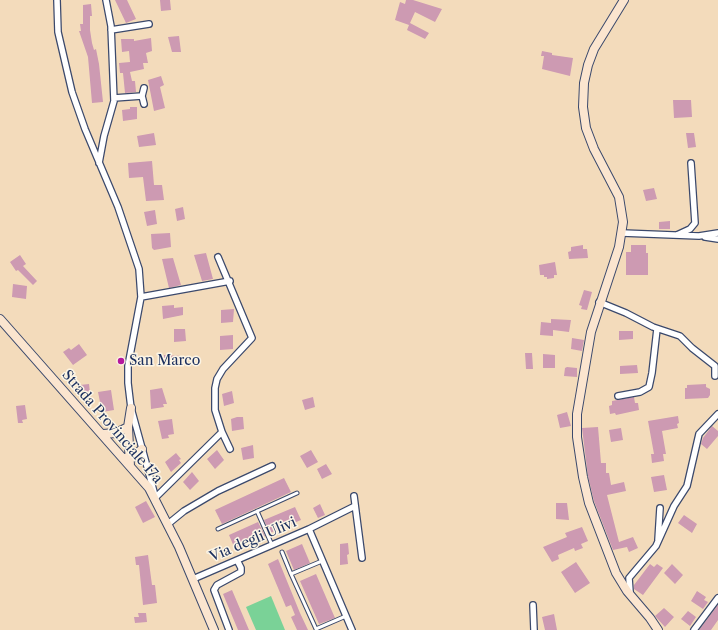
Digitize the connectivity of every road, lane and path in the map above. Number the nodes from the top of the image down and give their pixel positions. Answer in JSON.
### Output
{"nodes":[{"id":1,"x":57,"y":0,"type":"edge"},
{"id":2,"x":106,"y":0,"type":"edge"},
{"id":3,"x":624,"y":0,"type":"edge"},
{"id":4,"x":149,"y":24,"type":"dead end"},
{"id":5,"x":111,"y":30,"type":"junction"},
{"id":6,"x":144,"y":88,"type":"dead end"},
{"id":7,"x":142,"y":96,"type":"junction"},
{"id":8,"x":114,"y":98,"type":"junction"},
{"id":9,"x":144,"y":104,"type":"dead end"},
{"id":10,"x":99,"y":163,"type":"junction"},
{"id":11,"x":691,"y":163,"type":"dead end"},
{"id":12,"x":622,"y":233,"type":"junction"},
{"id":13,"x":718,"y":233,"type":"edge"},
{"id":14,"x":676,"y":236,"type":"junction"},
{"id":15,"x":699,"y":236,"type":"junction"},
{"id":16,"x":718,"y":239,"type":"edge"},
{"id":17,"x":218,"y":257,"type":"dead end"},
{"id":18,"x":230,"y":281,"type":"junction"},
{"id":19,"x":142,"y":297,"type":"junction"},
{"id":20,"x":599,"y":302,"type":"junction"},
{"id":21,"x":0,"y":319,"type":"edge"},
{"id":22,"x":657,"y":328,"type":"junction"},
{"id":23,"x":715,"y":376,"type":"dead end"},
{"id":24,"x":618,"y":396,"type":"dead end"},
{"id":25,"x":131,"y":408,"type":"junction"},
{"id":26,"x":718,"y":414,"type":"edge"},
{"id":27,"x":128,"y":427,"type":"junction"},
{"id":28,"x":222,"y":432,"type":"junction"},
{"id":29,"x":103,"y":434,"type":"junction"},
{"id":30,"x":142,"y":449,"type":"junction"},
{"id":31,"x":230,"y":449,"type":"dead end"},
{"id":32,"x":128,"y":461,"type":"junction"},
{"id":33,"x":272,"y":466,"type":"dead end"},
{"id":34,"x":297,"y":493,"type":"dead end"},
{"id":35,"x":354,"y":496,"type":"dead end"},
{"id":36,"x":155,"y":498,"type":"junction"},
{"id":37,"x":355,"y":506,"type":"junction"},
{"id":38,"x":660,"y":508,"type":"dead end"},
{"id":39,"x":258,"y":511,"type":"junction"},
{"id":40,"x":168,"y":524,"type":"junction"},
{"id":41,"x":218,"y":529,"type":"dead end"},
{"id":42,"x":309,"y":529,"type":"junction"},
{"id":43,"x":272,"y":545,"type":"junction"},
{"id":44,"x":656,"y":546,"type":"junction"},
{"id":45,"x":282,"y":552,"type":"dead end"},
{"id":46,"x":362,"y":558,"type":"dead end"},
{"id":47,"x":237,"y":560,"type":"junction"},
{"id":48,"x":322,"y":560,"type":"junction"},
{"id":49,"x":291,"y":574,"type":"junction"},
{"id":50,"x":193,"y":579,"type":"junction"},
{"id":51,"x":632,"y":598,"type":"junction"},
{"id":52,"x":718,"y":598,"type":"edge"},
{"id":53,"x":533,"y":605,"type":"dead end"},
{"id":54,"x":346,"y":616,"type":"junction"},
{"id":55,"x":316,"y":629,"type":"edge"},
{"id":56,"x":214,"y":630,"type":"edge"},
{"id":57,"x":229,"y":630,"type":"edge"},
{"id":58,"x":352,"y":630,"type":"edge"},
{"id":59,"x":534,"y":630,"type":"edge"},
{"id":60,"x":658,"y":630,"type":"edge"},
{"id":61,"x":694,"y":630,"type":"edge"}],
"edges":[{"from":1,"to":10,"type":"street"},
{"from":2,"to":5,"type":"street"},
{"from":3,"to":12,"type":"main road"},
{"from":4,"to":5,"type":"street"},
{"from":5,"to":8,"type":"street"},
{"from":6,"to":7,"type":"street"},
{"from":7,"to":8,"type":"street"},
{"from":7,"to":9,"type":"street"},
{"from":8,"to":10,"type":"street"},
{"from":10,"to":19,"type":"street"},
{"from":11,"to":14,"type":"street"},
{"from":12,"to":14,"type":"street"},
{"from":12,"to":20,"type":"main road"},
{"from":13,"to":15,"type":"street"},
{"from":14,"to":15,"type":"street"},
{"from":15,"to":16,"type":"street"},
{"from":17,"to":18,"type":"street"},
{"from":18,"to":19,"type":"street"},
{"from":18,"to":28,"type":"street"},
{"from":19,"to":25,"type":"street"},
{"from":20,"to":22,"type":"street"},
{"from":20,"to":51,"type":"main road"},
{"from":21,"to":29,"type":"main road","name":"Strada Provinciale 17a"},
{"from":22,"to":23,"type":"street"},
{"from":22,"to":24,"type":"street"},
{"from":25,"to":27,"type":"main road"},
{"from":25,"to":30,"type":"street"},
{"from":26,"to":44,"type":"street"},
{"from":27,"to":29,"type":"main road"},
{"from":27,"to":32,"type":"main road"},
{"from":28,"to":31,"type":"street"},
{"from":28,"to":36,"type":"street"},
{"from":29,"to":32,"type":"main road","name":"Strada Provinciale 17a"},
{"from":30,"to":32,"type":"main road"},
{"from":30,"to":36,"type":"street"},
{"from":32,"to":36,"type":"main road","name":"Strada Provinciale 17a"},
{"from":33,"to":40,"type":"street"},
{"from":34,"to":39,"type":"lane"},
{"from":35,"to":37,"type":"street"},
{"from":36,"to":40,"type":"main road","name":"Strada Provinciale 17a"},
{"from":37,"to":42,"type":"street"},
{"from":37,"to":46,"type":"street"},
{"from":38,"to":44,"type":"street"},
{"from":39,"to":41,"type":"lane"},
{"from":39,"to":43,"type":"lane"},
{"from":40,"to":50,"type":"main road","name":"Strada Provinciale 17a"},
{"from":42,"to":43,"type":"street","name":"Via degli Ulivi"},
{"from":42,"to":48,"type":"street","name":"Via degli Ulivi"},
{"from":43,"to":47,"type":"street","name":"Via degli Ulivi"},
{"from":44,"to":51,"type":"street"},
{"from":45,"to":49,"type":"lane"},
{"from":47,"to":50,"type":"street","name":"Via degli Ulivi"},
{"from":47,"to":57,"type":"street"},
{"from":48,"to":49,"type":"lane"},
{"from":48,"to":54,"type":"street","name":"Via degli Ulivi"},
{"from":49,"to":55,"type":"lane"},
{"from":50,"to":56,"type":"main road","name":"Strada Provinciale 17a"},
{"from":51,"to":60,"type":"main road"},
{"from":52,"to":61,"type":"street"},
{"from":53,"to":59,"type":"street"},
{"from":54,"to":55,"type":"lane"},
{"from":54,"to":58,"type":"street","name":"Via degli Ulivi"}]}
